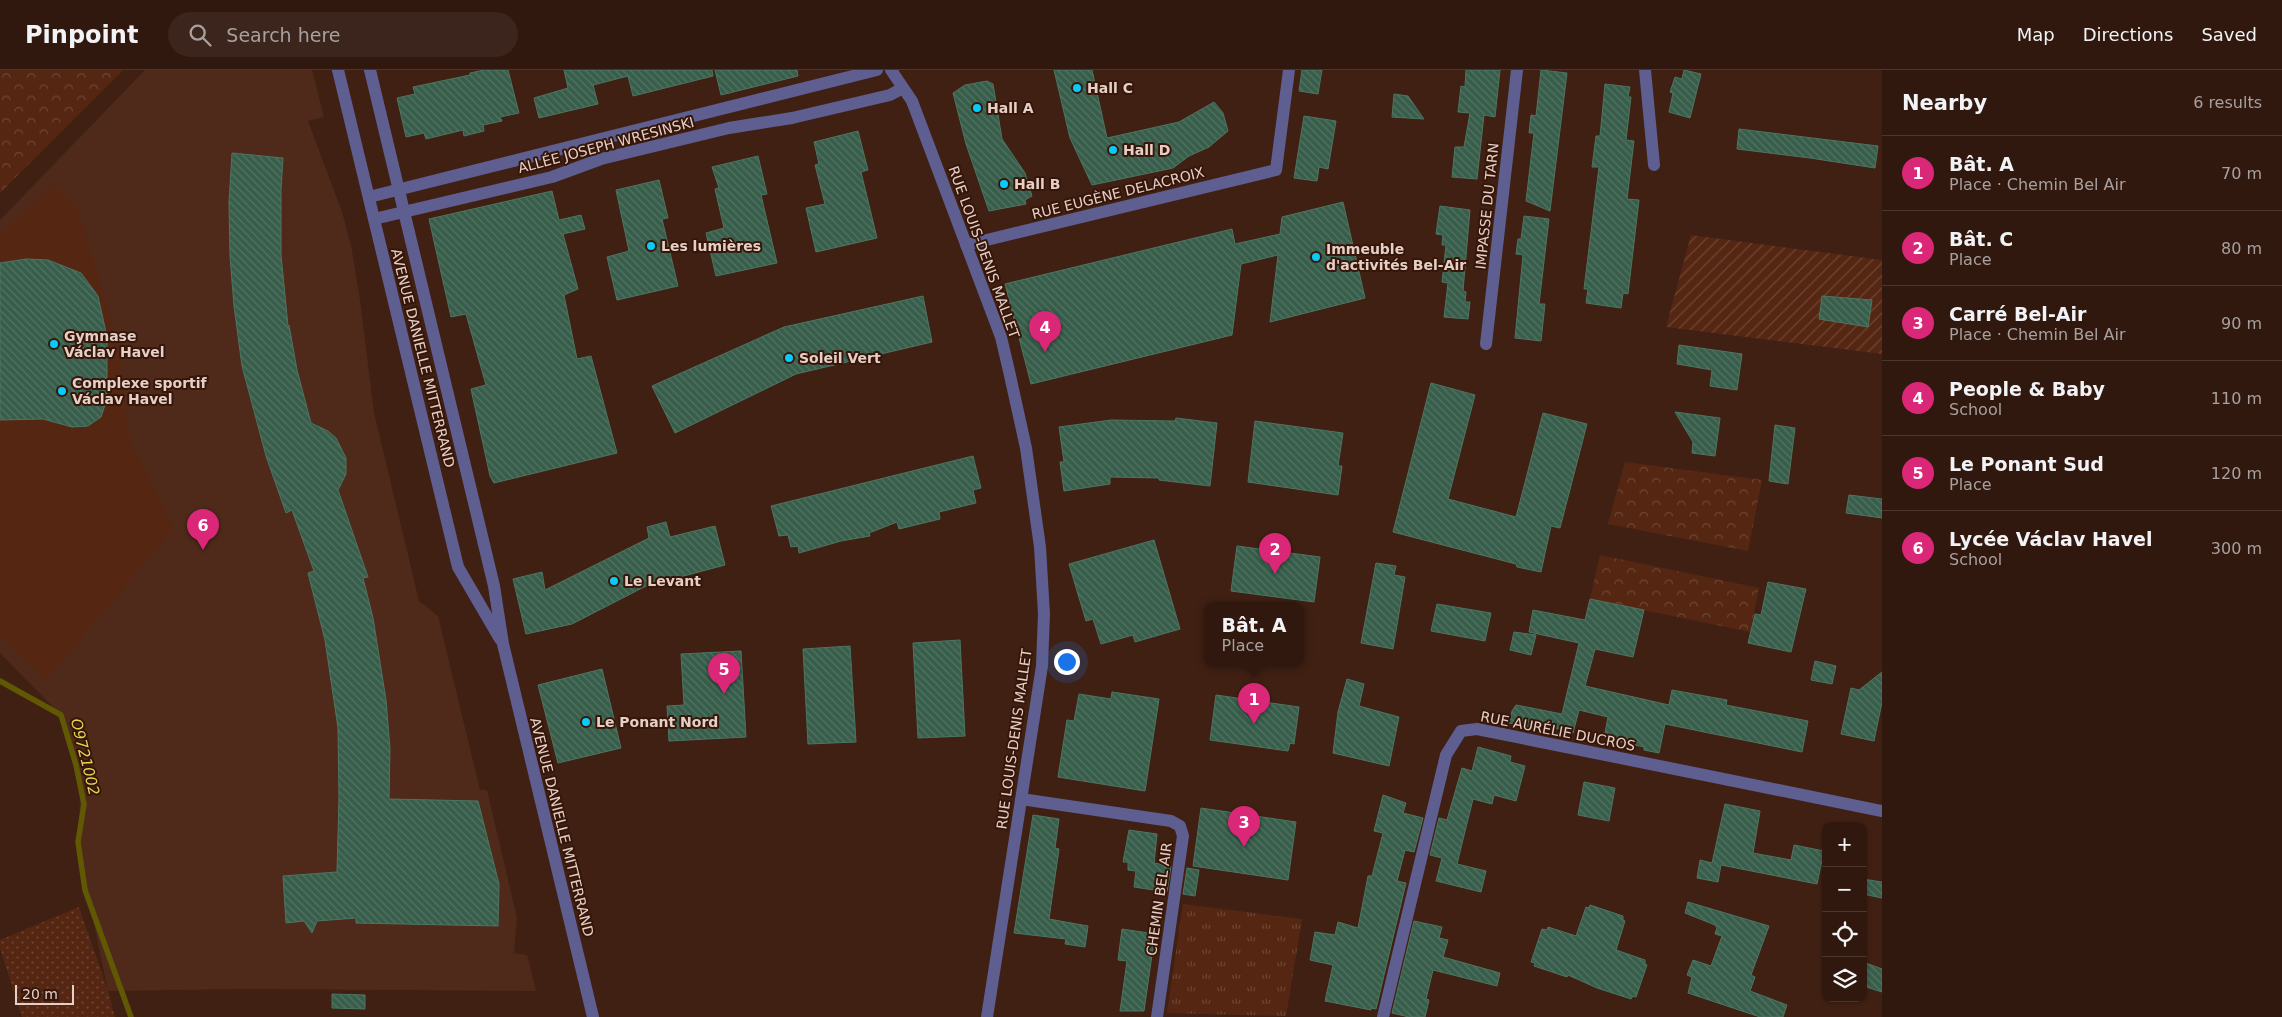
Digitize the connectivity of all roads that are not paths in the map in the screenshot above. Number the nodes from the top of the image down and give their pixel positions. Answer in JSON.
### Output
{"nodes":[{"id":1,"x":338,"y":70,"type":"edge"},
{"id":2,"x":370,"y":70,"type":"edge"},
{"id":3,"x":877,"y":70,"type":"edge"},
{"id":4,"x":891,"y":70,"type":"edge"},
{"id":5,"x":1289,"y":70,"type":"edge"},
{"id":6,"x":1517,"y":70,"type":"edge"},
{"id":7,"x":1645,"y":70,"type":"edge"},
{"id":8,"x":903,"y":88,"type":"junction"},
{"id":9,"x":1654,"y":165,"type":"dead end"},
{"id":10,"x":398,"y":189,"type":"junction"},
{"id":11,"x":369,"y":197,"type":"junction"},
{"id":12,"x":404,"y":212,"type":"junction"},
{"id":13,"x":374,"y":219,"type":"junction"},
{"id":14,"x":966,"y":245,"type":"junction"},
{"id":15,"x":1486,"y":344,"type":"dead end"},
{"id":16,"x":503,"y":644,"type":"junction"},
{"id":17,"x":1022,"y":799,"type":"junction"},
{"id":18,"x":1882,"y":811,"type":"edge"},
{"id":19,"x":593,"y":1017,"type":"edge"},
{"id":20,"x":987,"y":1017,"type":"edge"},
{"id":21,"x":1157,"y":1017,"type":"edge"},
{"id":22,"x":1383,"y":1017,"type":"edge"}],
"edges":[{"from":1,"to":11,"type":"street","name":"AVENUE DANIELLE MITTERRAND"},
{"from":2,"to":10,"type":"street","name":"AVENUE DANIELLE MITTERRAND"},
{"from":3,"to":10,"type":"street","name":"ALLÉE JOSEPH WRESINSKI"},
{"from":4,"to":8,"type":"street","name":"RUE LOUIS-DENIS MALLET"},
{"from":5,"to":14,"type":"street","name":"RUE EUGÈNE DELACROIX"},
{"from":6,"to":15,"type":"street","name":"IMPASSE DU TARN"},
{"from":7,"to":9,"type":"street"},
{"from":8,"to":12,"type":"street","name":"ALLÉE JOSEPH WRESINSKI"},
{"from":8,"to":14,"type":"street","name":"RUE LOUIS-DENIS MALLET"},
{"from":10,"to":11,"type":"street","name":"ALLÉE JOSEPH WRESINSKI"},
{"from":10,"to":12,"type":"street","name":"AVENUE DANIELLE MITTERRAND"},
{"from":11,"to":13,"type":"street","name":"AVENUE DANIELLE MITTERRAND"},
{"from":12,"to":13,"type":"street","name":"ALLÉE JOSEPH WRESINSKI"},
{"from":12,"to":16,"type":"street","name":"AVENUE DANIELLE MITTERRAND"},
{"from":13,"to":16,"type":"street","name":"AVENUE DANIELLE MITTERRAND"},
{"from":14,"to":17,"type":"street","name":"RUE LOUIS-DENIS MALLET"},
{"from":16,"to":19,"type":"street","name":"AVENUE DANIELLE MITTERRAND"},
{"from":17,"to":20,"type":"street","name":"RUE LOUIS-DENIS MALLET"},
{"from":17,"to":21,"type":"street","name":"CHEMIN BEL AIR"},
{"from":18,"to":22,"type":"street","name":"RUE AURÉLIE DUCROS"}]}
